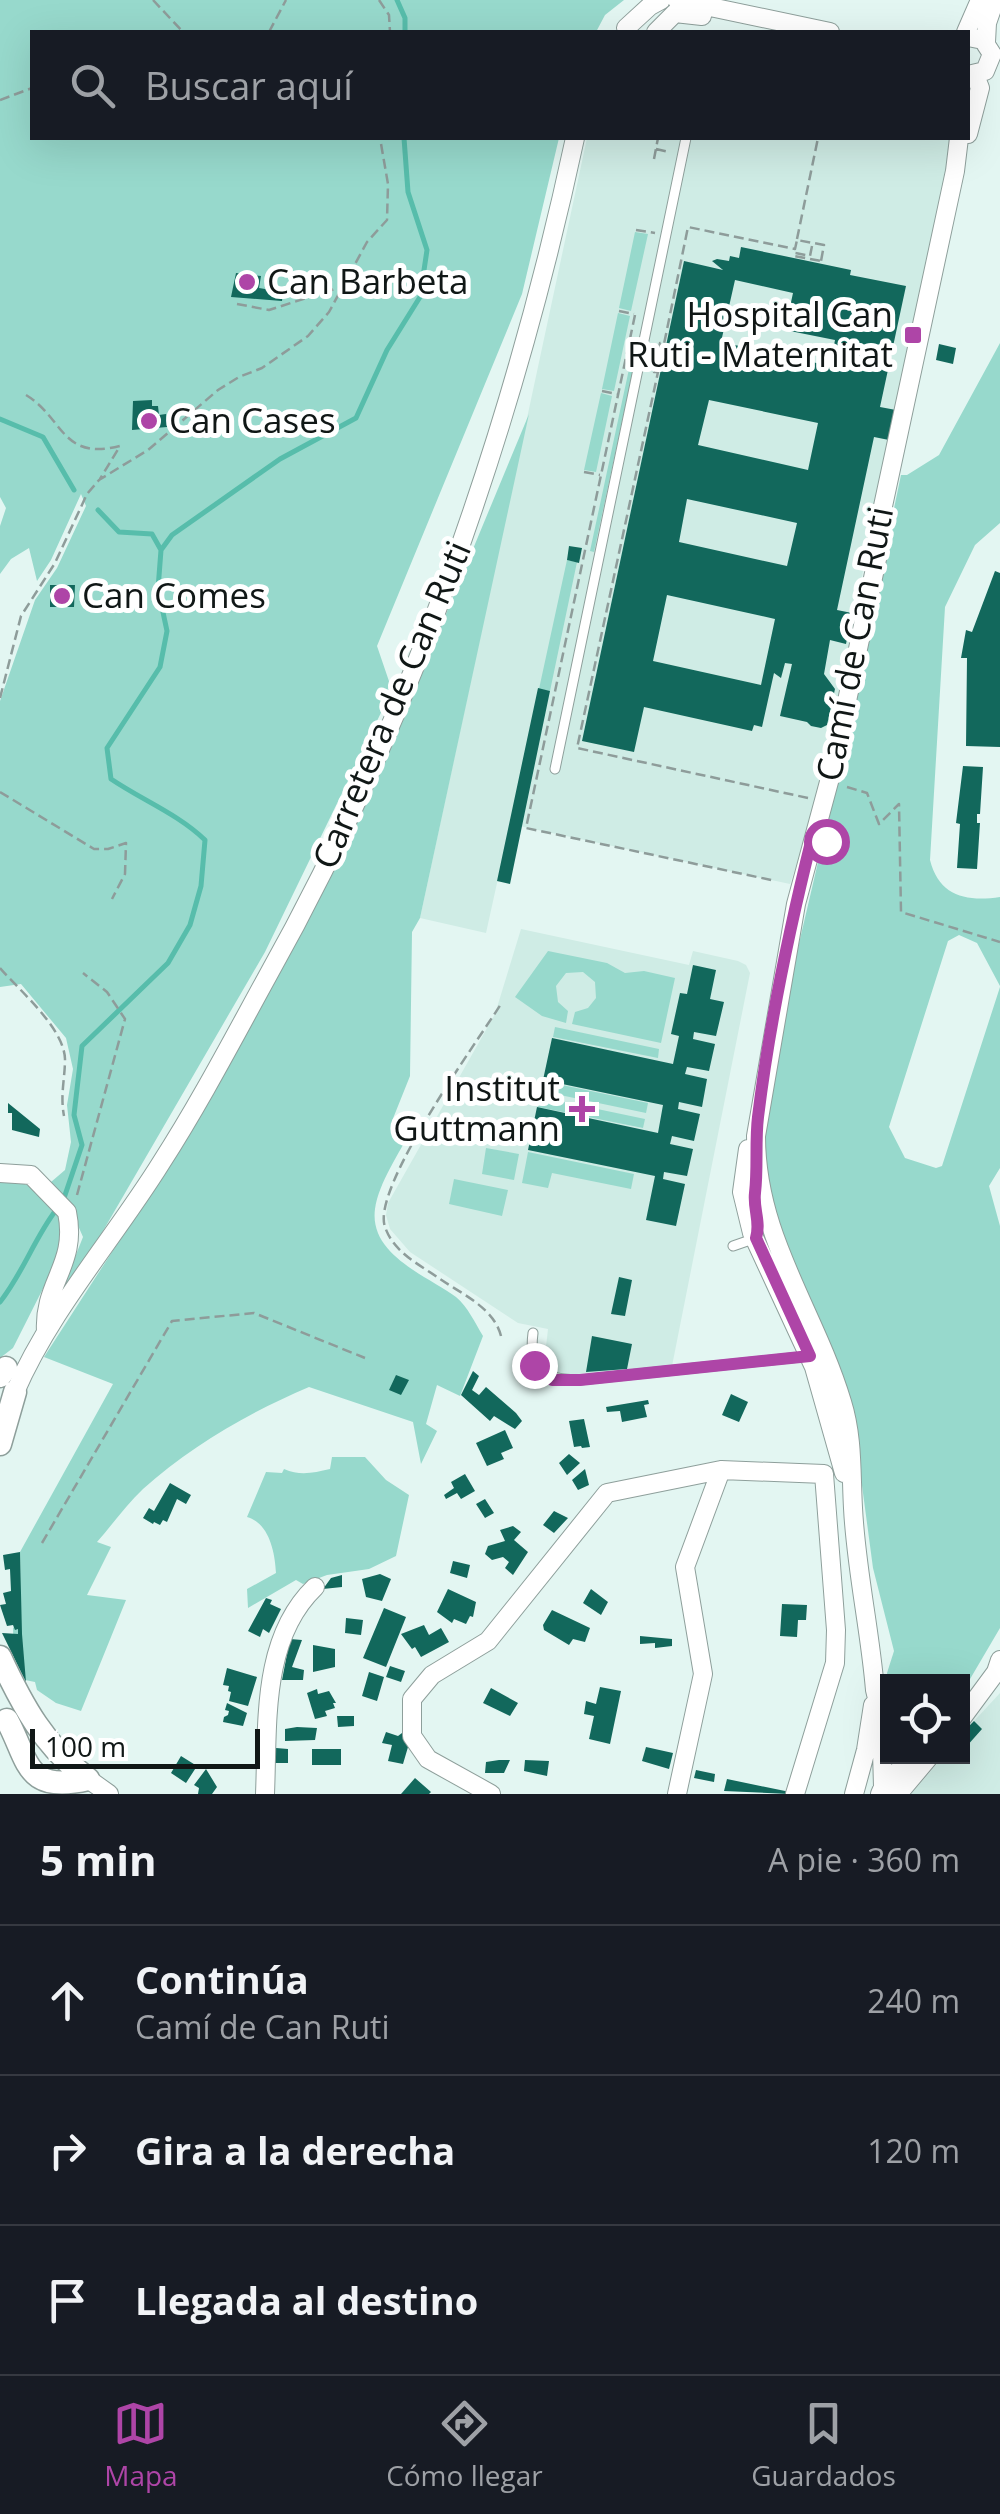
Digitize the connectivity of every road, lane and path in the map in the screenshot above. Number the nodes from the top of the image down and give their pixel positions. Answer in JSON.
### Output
{"nodes":[{"id":1,"x":153,"y":0,"type":"edge"},
{"id":2,"x":286,"y":0,"type":"edge"},
{"id":3,"x":379,"y":0,"type":"edge"},
{"id":4,"x":677,"y":0,"type":"edge"},
{"id":5,"x":980,"y":0,"type":"edge"},
{"id":6,"x":995,"y":0,"type":"edge"},
{"id":7,"x":658,"y":1,"type":"edge"},
{"id":8,"x":658,"y":28,"type":"edge"},
{"id":9,"x":181,"y":30,"type":"edge"},
{"id":10,"x":269,"y":30,"type":"edge"},
{"id":11,"x":390,"y":30,"type":"edge"},
{"id":12,"x":622,"y":30,"type":"edge"},
{"id":13,"x":768,"y":30,"type":"edge"},
{"id":14,"x":820,"y":30,"type":"edge"},
{"id":15,"x":973,"y":37,"type":"edge"},
{"id":16,"x":971,"y":75,"type":"edge"},
{"id":17,"x":30,"y":89,"type":"edge"},
{"id":18,"x":0,"y":100,"type":"edge"},
{"id":19,"x":970,"y":118,"type":"edge"},
{"id":20,"x":380,"y":140,"type":"edge"},
{"id":21,"x":574,"y":140,"type":"edge"},
{"id":22,"x":658,"y":140,"type":"edge"},
{"id":23,"x":686,"y":140,"type":"edge"},
{"id":24,"x":818,"y":140,"type":"edge"},
{"id":25,"x":963,"y":140,"type":"edge"},
{"id":26,"x":654,"y":159,"type":"dead end"},
{"id":27,"x":797,"y":240,"type":"junction"},
{"id":28,"x":813,"y":243,"type":"junction"},
{"id":29,"x":345,"y":286,"type":"junction"},
{"id":30,"x":237,"y":304,"type":"dead end"},
{"id":31,"x":619,"y":311,"type":"dead end"},
{"id":32,"x":656,"y":359,"type":"junction"},
{"id":33,"x":663,"y":360,"type":"dead end"},
{"id":34,"x":602,"y":391,"type":"dead end"},
{"id":35,"x":26,"y":395,"type":"dead end"},
{"id":36,"x":618,"y":395,"type":"junction"},
{"id":37,"x":584,"y":472,"type":"dead end"},
{"id":38,"x":601,"y":475,"type":"junction"},
{"id":39,"x":99,"y":480,"type":"junction"},
{"id":40,"x":0,"y":698,"type":"edge"},
{"id":41,"x":555,"y":769,"type":"dead end"},
{"id":42,"x":837,"y":784,"type":"dead end"},
{"id":43,"x":0,"y":792,"type":"edge"},
{"id":44,"x":813,"y":799,"type":"dead end"},
{"id":45,"x":812,"y":838,"type":"junction"},
{"id":46,"x":833,"y":842,"type":"dead end"},
{"id":47,"x":776,"y":881,"type":"dead end"},
{"id":48,"x":112,"y":898,"type":"dead end"},
{"id":49,"x":1000,"y":942,"type":"edge"},
{"id":50,"x":0,"y":968,"type":"edge"},
{"id":51,"x":83,"y":973,"type":"dead end"},
{"id":52,"x":502,"y":1004,"type":"dead end"},
{"id":53,"x":64,"y":1116,"type":"dead end"},
{"id":54,"x":758,"y":1116,"type":"junction"},
{"id":55,"x":0,"y":1173,"type":"edge"},
{"id":56,"x":759,"y":1182,"type":"junction"},
{"id":57,"x":69,"y":1219,"type":"junction"},
{"id":58,"x":756,"y":1238,"type":"junction"},
{"id":59,"x":733,"y":1246,"type":"dead end"},
{"id":60,"x":803,"y":1304,"type":"junction"},
{"id":61,"x":46,"y":1332,"type":"junction"},
{"id":62,"x":533,"y":1332,"type":"dead end"},
{"id":63,"x":501,"y":1336,"type":"dead end"},
{"id":64,"x":810,"y":1356,"type":"junction"},
{"id":65,"x":365,"y":1358,"type":"dead end"},
{"id":66,"x":4,"y":1383,"type":"edge"},
{"id":67,"x":845,"y":1417,"type":"junction"},
{"id":68,"x":0,"y":1444,"type":"edge"},
{"id":69,"x":721,"y":1470,"type":"junction"},
{"id":70,"x":853,"y":1508,"type":"junction"},
{"id":71,"x":42,"y":1543,"type":"dead end"},
{"id":72,"x":316,"y":1587,"type":"dead end"},
{"id":73,"x":1000,"y":1658,"type":"edge"},
{"id":74,"x":0,"y":1659,"type":"edge"},
{"id":75,"x":876,"y":1690,"type":"junction"},
{"id":76,"x":970,"y":1691,"type":"edge"},
{"id":77,"x":0,"y":1697,"type":"edge"},
{"id":78,"x":970,"y":1707,"type":"edge"},
{"id":79,"x":60,"y":1758,"type":"junction"},
{"id":80,"x":906,"y":1764,"type":"edge"},
{"id":81,"x":920,"y":1764,"type":"edge"},
{"id":82,"x":75,"y":1789,"type":"edge"},
{"id":83,"x":34,"y":1792,"type":"edge"},
{"id":84,"x":885,"y":1792,"type":"edge"},
{"id":85,"x":108,"y":1794,"type":"edge"},
{"id":86,"x":265,"y":1794,"type":"edge"},
{"id":87,"x":491,"y":1794,"type":"edge"},
{"id":88,"x":677,"y":1794,"type":"edge"},
{"id":89,"x":795,"y":1794,"type":"edge"},
{"id":90,"x":854,"y":1794,"type":"edge"}],
"edges":[{"from":1,"to":9,"type":"path"},
{"from":2,"to":10,"type":"path"},
{"from":3,"to":11,"type":"path"},
{"from":4,"to":14,"type":"street"},
{"from":5,"to":15,"type":"street"},
{"from":6,"to":15,"type":"street"},
{"from":7,"to":8,"type":"street"},
{"from":7,"to":12,"type":"street"},
{"from":8,"to":12,"type":"street"},
{"from":8,"to":13,"type":"street"},
{"from":15,"to":16,"type":"street","name":"Camí de Can Ruti"},
{"from":16,"to":19,"type":"street","name":"Camí de Can Ruti"},
{"from":17,"to":18,"type":"path"},
{"from":20,"to":29,"type":"path"},
{"from":21,"to":61,"type":"street","name":"Carretera de Can Ruti"},
{"from":22,"to":26,"type":"path"},
{"from":23,"to":41,"type":"lane"},
{"from":24,"to":27,"type":"path"},
{"from":25,"to":45,"type":"street","name":"Camí de Can Ruti"},
{"from":27,"to":28,"type":"path"},
{"from":27,"to":32,"type":"path"},
{"from":28,"to":28,"type":"path"},
{"from":29,"to":30,"type":"path"},
{"from":29,"to":39,"type":"path"},
{"from":31,"to":36,"type":"path"},
{"from":32,"to":33,"type":"path"},
{"from":32,"to":44,"type":"path"},
{"from":34,"to":36,"type":"path"},
{"from":35,"to":39,"type":"path"},
{"from":36,"to":38,"type":"path"},
{"from":37,"to":38,"type":"path"},
{"from":38,"to":47,"type":"path"},
{"from":39,"to":40,"type":"path"},
{"from":42,"to":49,"type":"path"},
{"from":43,"to":48,"type":"path"},
{"from":45,"to":46,"type":"lane"},
{"from":45,"to":54,"type":"street","name":"Camí de Can Ruti"},
{"from":50,"to":53,"type":"path"},
{"from":51,"to":57,"type":"path"},
{"from":52,"to":63,"type":"path"},
{"from":54,"to":56,"type":"street","name":"Camí de Can Ruti"},
{"from":54,"to":58,"type":"street","name":"Camí de Can Ruti"},
{"from":55,"to":57,"type":"street"},
{"from":56,"to":58,"type":"street","name":"Camí de Can Ruti"},
{"from":56,"to":60,"type":"street","name":"Camí de Can Ruti"},
{"from":57,"to":61,"type":"street"},
{"from":58,"to":59,"type":"lane"},
{"from":58,"to":60,"type":"street","name":"Camí de Can Ruti"},
{"from":58,"to":64,"type":"street","name":"Camí de Can Ruti"},
{"from":60,"to":67,"type":"street","name":"Camí de Can Ruti"},
{"from":61,"to":66,"type":"street","name":"Carretera de Can Ruti"},
{"from":62,"to":64,"type":"lane"},
{"from":64,"to":67,"type":"street","name":"Camí de Can Ruti"},
{"from":64,"to":70,"type":"street","name":"Camí de Can Ruti"},
{"from":65,"to":71,"type":"path"},
{"from":66,"to":68,"type":"street"},
{"from":67,"to":70,"type":"street","name":"Camí de Can Ruti"},
{"from":69,"to":87,"type":"street"},
{"from":69,"to":88,"type":"street"},
{"from":69,"to":89,"type":"street"},
{"from":70,"to":75,"type":"street","name":"Camí de Can Ruti"},
{"from":72,"to":86,"type":"street"},
{"from":73,"to":76,"type":"street"},
{"from":73,"to":78,"type":"street"},
{"from":74,"to":79,"type":"street"},
{"from":74,"to":83,"type":"street"},
{"from":75,"to":84,"type":"street","name":"Camí de Can Ruti"},
{"from":75,"to":90,"type":"street","name":"Camí de Can Ruti"},
{"from":77,"to":83,"type":"street"},
{"from":79,"to":82,"type":"street"},
{"from":79,"to":83,"type":"street"},
{"from":80,"to":84,"type":"street"},
{"from":81,"to":84,"type":"street"},
{"from":82,"to":83,"type":"street"},
{"from":82,"to":85,"type":"street"}]}
